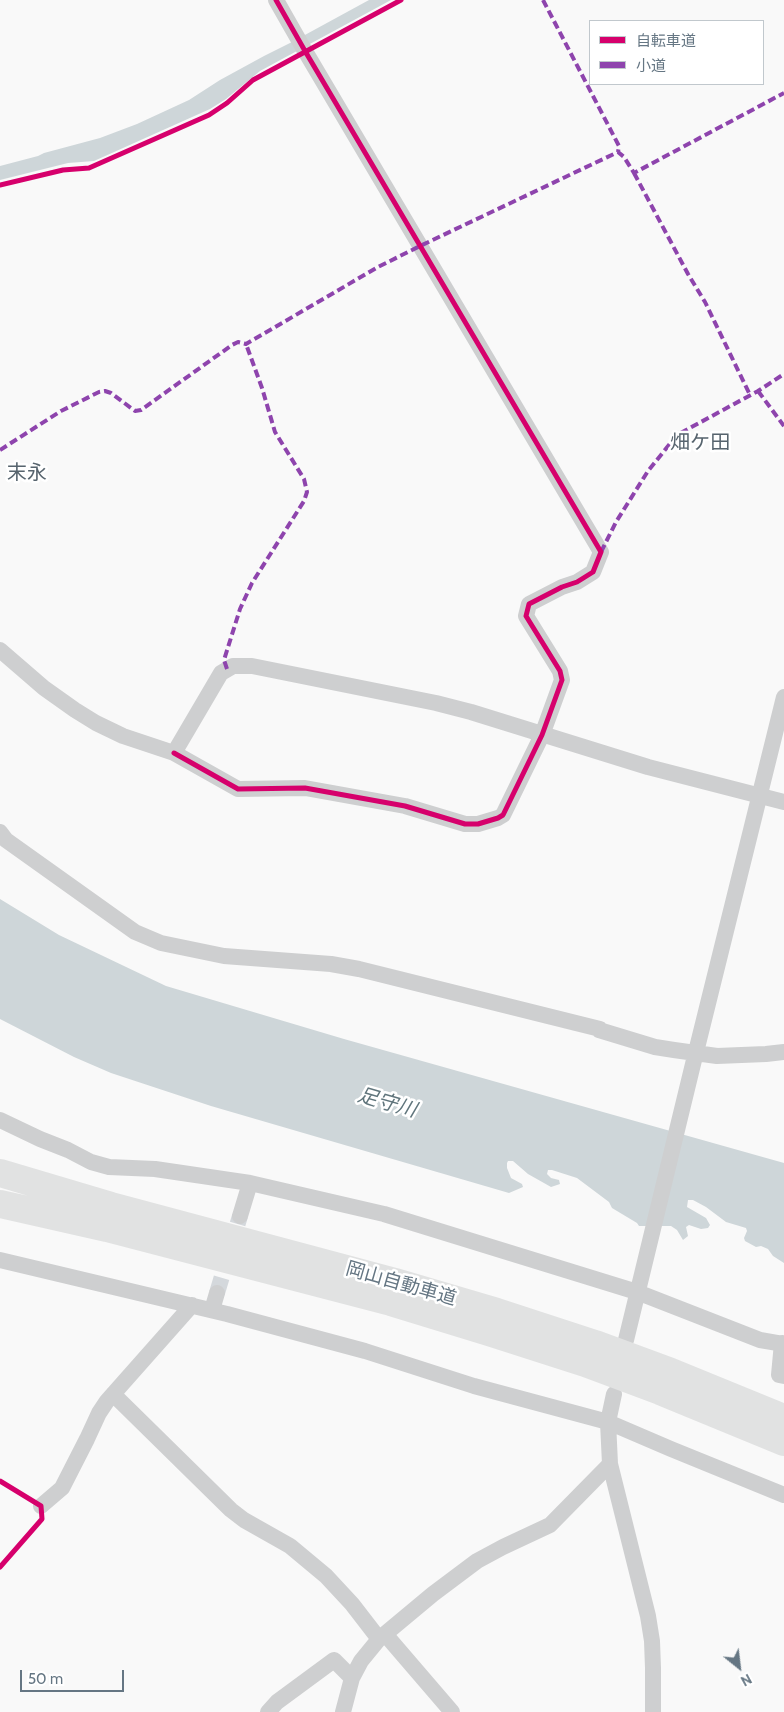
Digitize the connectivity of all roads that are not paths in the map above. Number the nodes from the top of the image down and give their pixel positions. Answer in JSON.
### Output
{"nodes":[{"id":1,"x":276,"y":0,"type":"edge"},
{"id":2,"x":0,"y":650,"type":"edge"},
{"id":3,"x":784,"y":698,"type":"edge"},
{"id":4,"x":542,"y":735,"type":"junction"},
{"id":5,"x":174,"y":753,"type":"junction"},
{"id":6,"x":759,"y":796,"type":"junction"},
{"id":7,"x":784,"y":802,"type":"edge"},
{"id":8,"x":0,"y":832,"type":"edge"},
{"id":9,"x":784,"y":1052,"type":"edge"},
{"id":10,"x":695,"y":1056,"type":"junction"},
{"id":11,"x":0,"y":1120,"type":"edge"},
{"id":12,"x":2,"y":1179,"type":"edge"},
{"id":13,"x":250,"y":1183,"type":"junction"},
{"id":14,"x":0,"y":1204,"type":"edge"},
{"id":15,"x":240,"y":1216,"type":"tunnel mouth"},
{"id":16,"x":107,"y":1228,"type":"junction"},
{"id":17,"x":0,"y":1260,"type":"edge"},
{"id":18,"x":638,"y":1287,"type":"junction"},
{"id":19,"x":217,"y":1293,"type":"tunnel mouth"},
{"id":20,"x":192,"y":1304,"type":"junction"},
{"id":21,"x":212,"y":1310,"type":"junction"},
{"id":22,"x":626,"y":1340,"type":"dead end"},
{"id":23,"x":783,"y":1344,"type":"edge"},
{"id":24,"x":784,"y":1376,"type":"edge"},
{"id":25,"x":112,"y":1394,"type":"junction"},
{"id":26,"x":614,"y":1394,"type":"dead end"},
{"id":27,"x":784,"y":1418,"type":"edge"},
{"id":28,"x":608,"y":1422,"type":"junction"},
{"id":29,"x":784,"y":1442,"type":"edge"},
{"id":30,"x":610,"y":1464,"type":"junction"},
{"id":31,"x":784,"y":1496,"type":"edge"},
{"id":32,"x":41,"y":1506,"type":"dead end"},
{"id":33,"x":382,"y":1637,"type":"junction"},
{"id":34,"x":352,"y":1678,"type":"junction"},
{"id":35,"x":268,"y":1712,"type":"edge"},
{"id":36,"x":343,"y":1712,"type":"edge"},
{"id":37,"x":452,"y":1712,"type":"edge"},
{"id":38,"x":653,"y":1712,"type":"edge"}],
"edges":[{"from":1,"to":4,"type":"street"},
{"from":2,"to":5,"type":"street"},
{"from":3,"to":6,"type":"street"},
{"from":4,"to":5,"type":"street"},
{"from":4,"to":5,"type":"street"},
{"from":4,"to":6,"type":"street"},
{"from":6,"to":7,"type":"street"},
{"from":6,"to":10,"type":"street"},
{"from":8,"to":10,"type":"street"},
{"from":9,"to":10,"type":"street"},
{"from":10,"to":18,"type":"street"},
{"from":11,"to":13,"type":"street"},
{"from":12,"to":16,"type":"highway"},
{"from":12,"to":27,"type":"highway","name":"岡山自動車道"},
{"from":13,"to":15,"type":"street"},
{"from":13,"to":18,"type":"street"},
{"from":14,"to":16,"type":"highway"},
{"from":16,"to":29,"type":"highway","name":"岡山自動車道"},
{"from":17,"to":20,"type":"street"},
{"from":18,"to":22,"type":"street"},
{"from":18,"to":23,"type":"street"},
{"from":19,"to":21,"type":"street"},
{"from":20,"to":21,"type":"street"},
{"from":20,"to":25,"type":"street"},
{"from":21,"to":28,"type":"street"},
{"from":23,"to":24,"type":"street"},
{"from":25,"to":32,"type":"street"},
{"from":25,"to":33,"type":"street"},
{"from":26,"to":28,"type":"street"},
{"from":28,"to":30,"type":"street"},
{"from":28,"to":31,"type":"street"},
{"from":30,"to":33,"type":"street"},
{"from":30,"to":38,"type":"street"},
{"from":33,"to":34,"type":"street"},
{"from":33,"to":37,"type":"street"},
{"from":34,"to":35,"type":"street"},
{"from":34,"to":36,"type":"street"}]}
